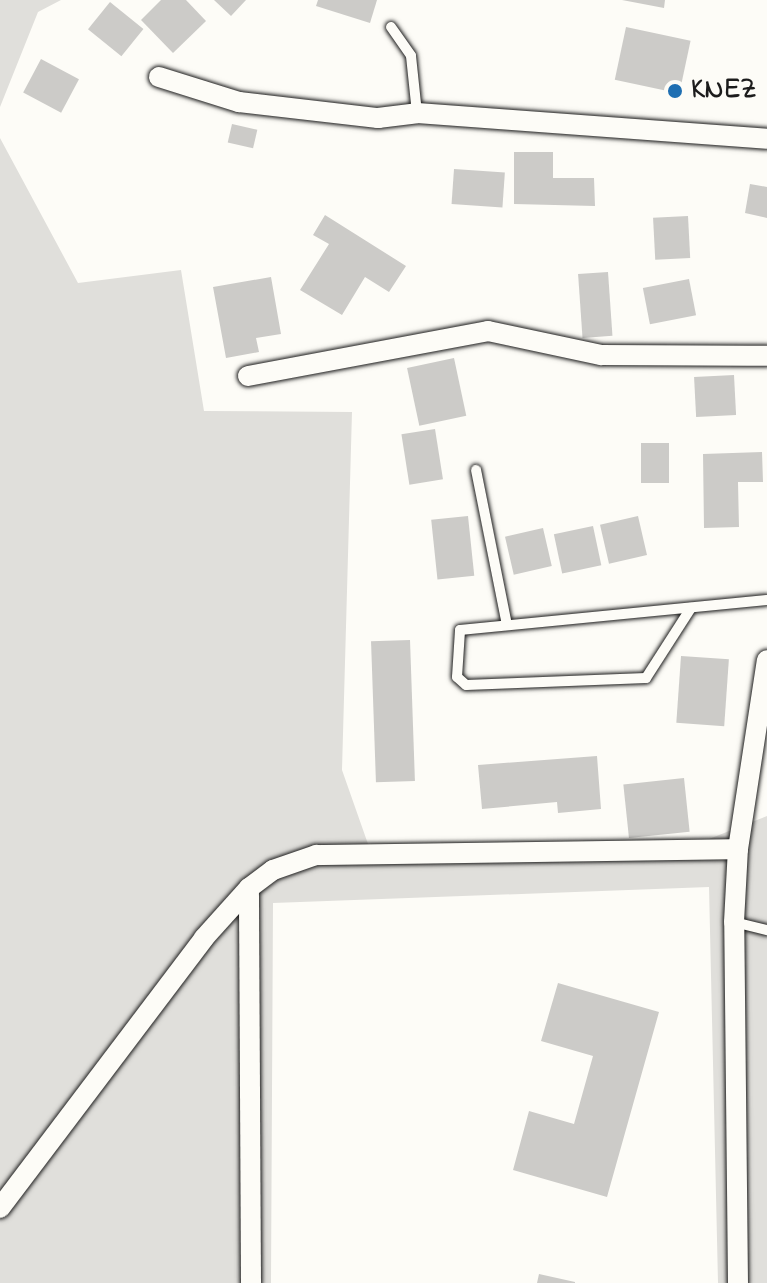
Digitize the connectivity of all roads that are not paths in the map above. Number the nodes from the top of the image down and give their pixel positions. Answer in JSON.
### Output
{"nodes":[{"id":1,"x":391,"y":27,"type":"dead end"},
{"id":2,"x":159,"y":77,"type":"dead end"},
{"id":3,"x":417,"y":113,"type":"junction"},
{"id":4,"x":767,"y":139,"type":"edge"},
{"id":5,"x":767,"y":356,"type":"edge"},
{"id":6,"x":248,"y":376,"type":"dead end"},
{"id":7,"x":476,"y":470,"type":"dead end"},
{"id":8,"x":767,"y":600,"type":"edge"},
{"id":9,"x":691,"y":608,"type":"junction"},
{"id":10,"x":507,"y":625,"type":"junction"},
{"id":11,"x":767,"y":660,"type":"edge"},
{"id":12,"x":738,"y":849,"type":"junction"},
{"id":13,"x":249,"y":888,"type":"junction"},
{"id":14,"x":734,"y":922,"type":"junction"},
{"id":15,"x":767,"y":930,"type":"edge"},
{"id":16,"x":0,"y":1208,"type":"edge"},
{"id":17,"x":251,"y":1283,"type":"edge"},
{"id":18,"x":738,"y":1283,"type":"edge"}],
"edges":[{"from":1,"to":3,"type":"lane"},
{"from":2,"to":3,"type":"street"},
{"from":3,"to":4,"type":"street"},
{"from":5,"to":6,"type":"street"},
{"from":7,"to":10,"type":"lane"},
{"from":8,"to":9,"type":"lane"},
{"from":9,"to":10,"type":"lane"},
{"from":9,"to":10,"type":"lane"},
{"from":11,"to":12,"type":"street"},
{"from":12,"to":13,"type":"street"},
{"from":12,"to":14,"type":"street"},
{"from":13,"to":16,"type":"street"},
{"from":13,"to":17,"type":"street"},
{"from":14,"to":15,"type":"lane"},
{"from":14,"to":18,"type":"street"}]}
